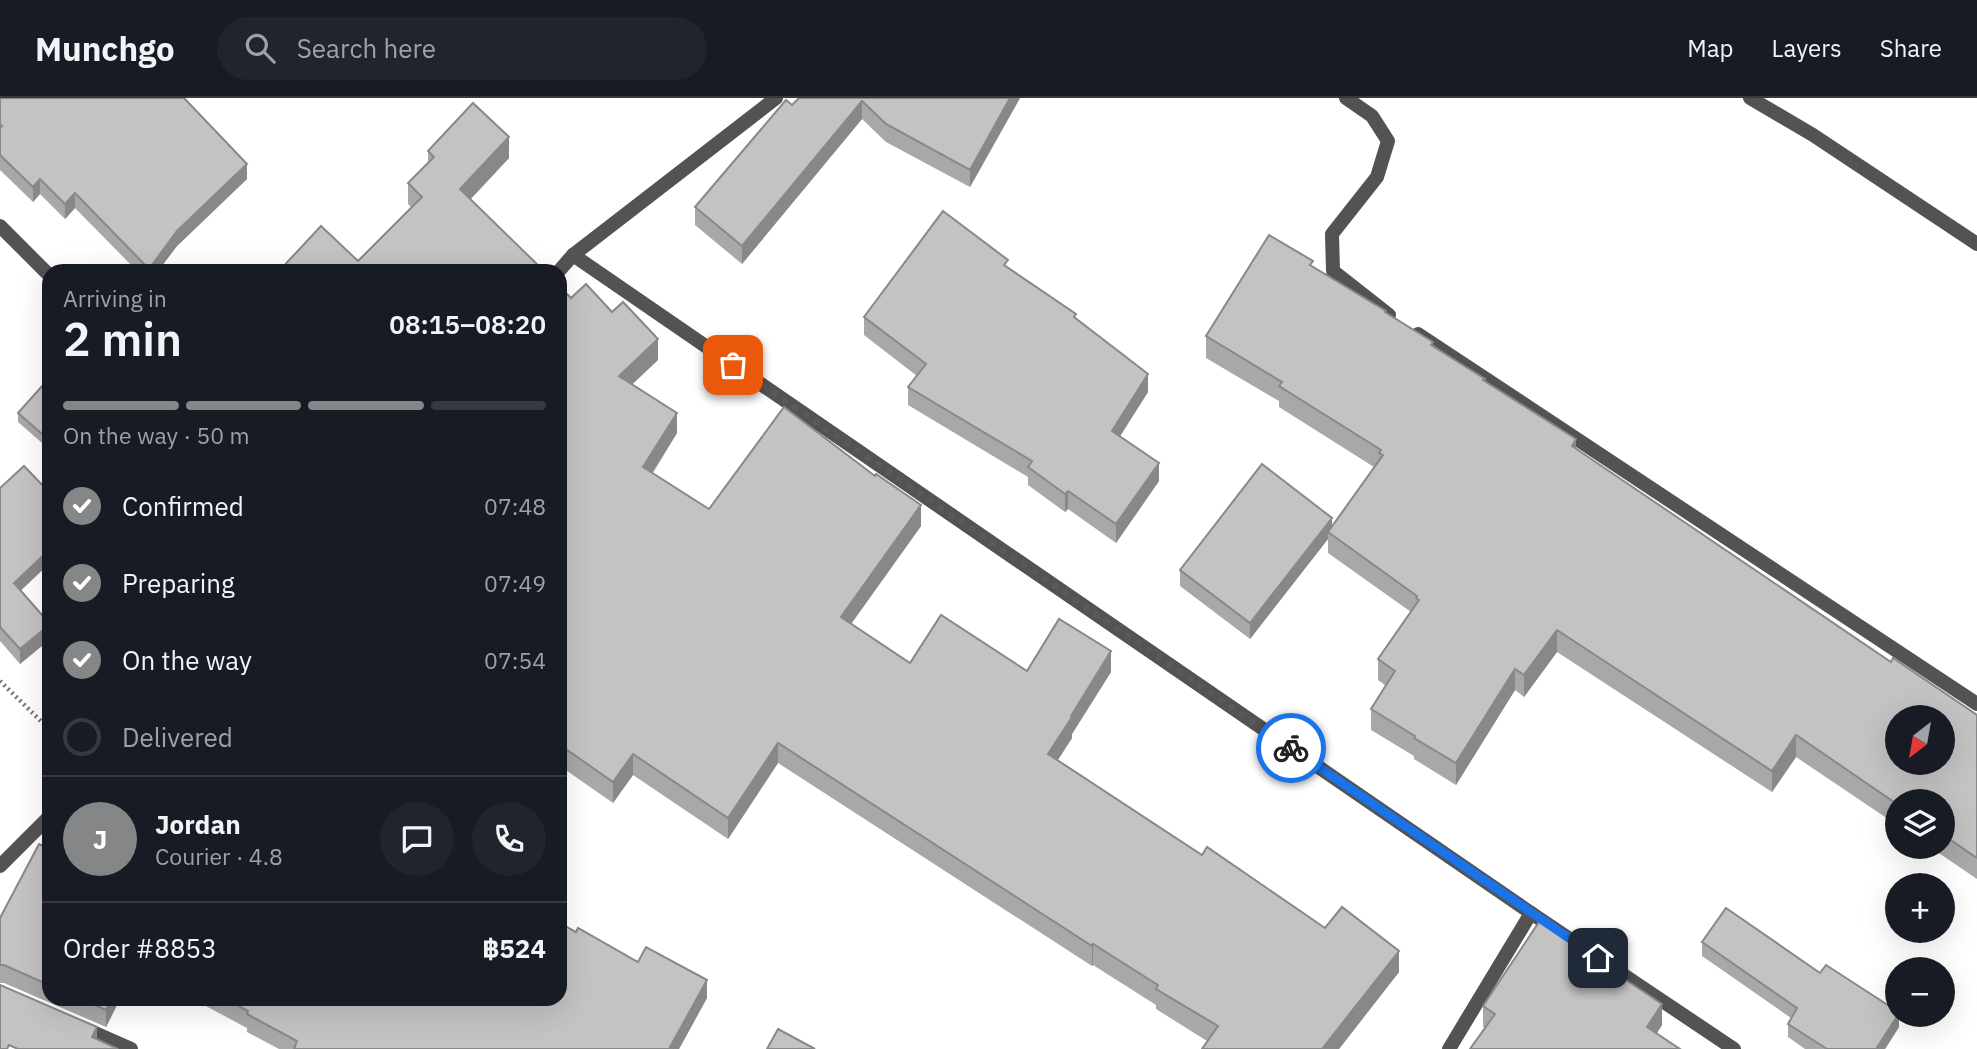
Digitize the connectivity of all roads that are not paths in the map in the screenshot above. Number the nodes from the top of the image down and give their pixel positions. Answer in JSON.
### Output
{"nodes":[{"id":1,"x":776,"y":98,"type":"edge"},
{"id":2,"x":1346,"y":98,"type":"edge"},
{"id":3,"x":1750,"y":98,"type":"edge"},
{"id":4,"x":0,"y":226,"type":"edge"},
{"id":5,"x":1977,"y":244,"type":"edge"},
{"id":6,"x":573,"y":255,"type":"junction"},
{"id":7,"x":565,"y":264,"type":"edge"},
{"id":8,"x":42,"y":268,"type":"edge"},
{"id":9,"x":1977,"y":705,"type":"edge"},
{"id":10,"x":42,"y":824,"type":"edge"},
{"id":11,"x":0,"y":866,"type":"edge"},
{"id":12,"x":1531,"y":913,"type":"junction"},
{"id":13,"x":71,"y":1023,"type":"edge"},
{"id":14,"x":131,"y":1049,"type":"edge"},
{"id":15,"x":1449,"y":1049,"type":"edge"},
{"id":16,"x":1734,"y":1049,"type":"edge"}],
"edges":[{"from":1,"to":6,"type":"street"},
{"from":2,"to":9,"type":"street"},
{"from":3,"to":5,"type":"street"},
{"from":4,"to":8,"type":"street"},
{"from":6,"to":7,"type":"street"},
{"from":6,"to":12,"type":"street"},
{"from":10,"to":11,"type":"street"},
{"from":12,"to":15,"type":"street"},
{"from":12,"to":16,"type":"street"},
{"from":13,"to":14,"type":"street"}]}
